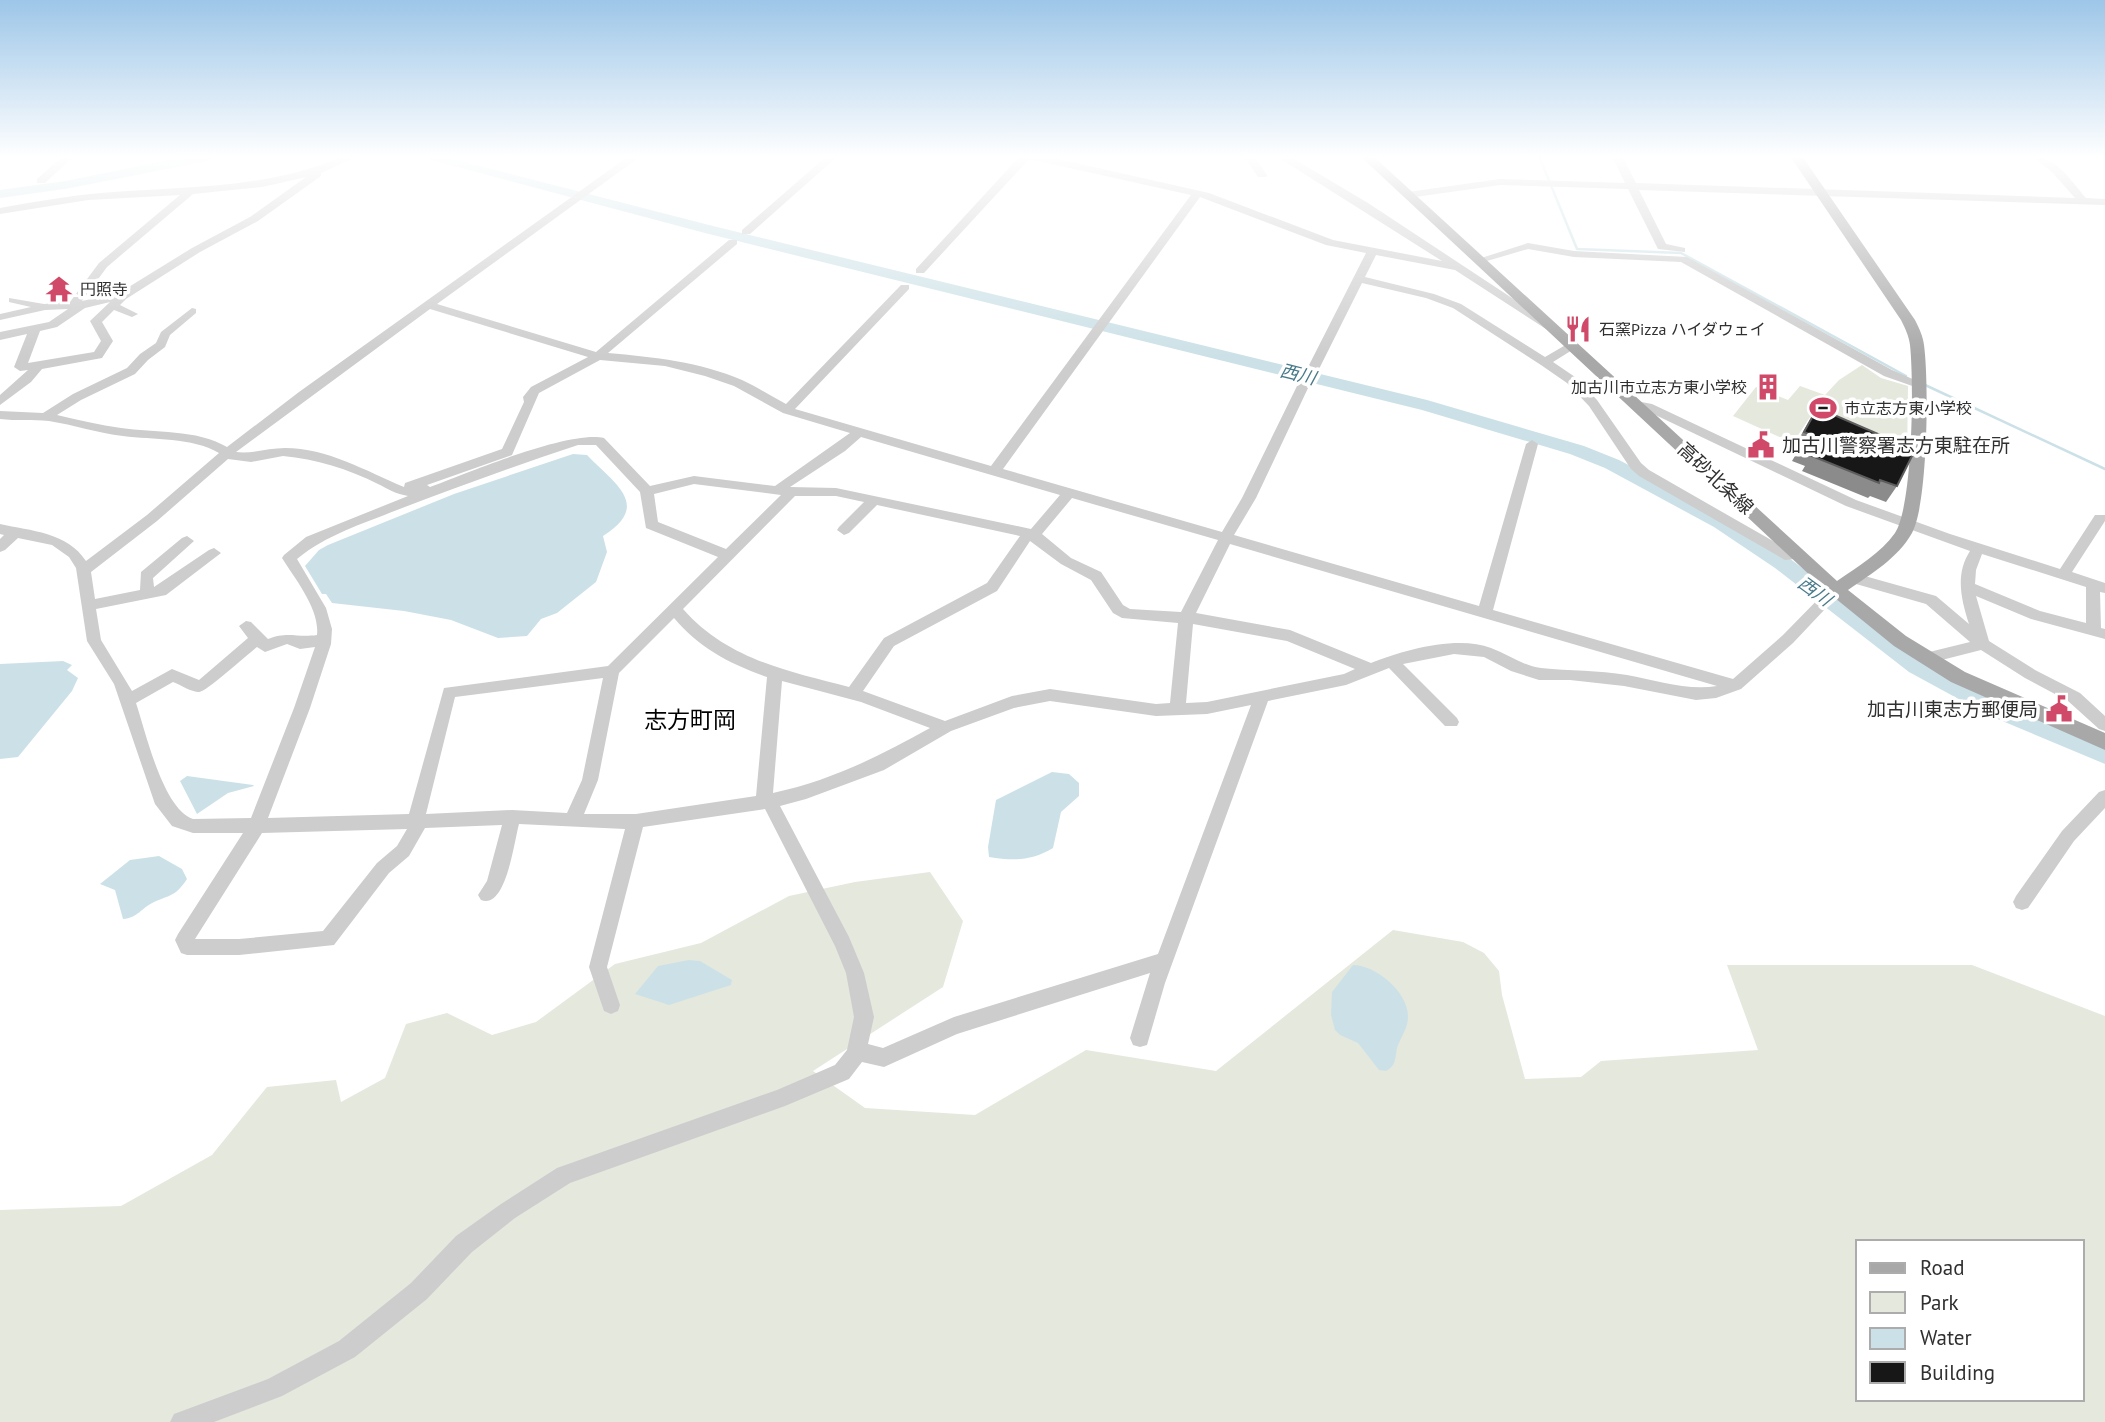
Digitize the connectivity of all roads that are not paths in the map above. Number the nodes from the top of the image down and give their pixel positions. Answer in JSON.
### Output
{"nodes":[{"id":1,"x":153,"y":222,"type":"edge"},
{"id":2,"x":248,"y":222,"type":"edge"},
{"id":3,"x":545,"y":222,"type":"edge"},
{"id":4,"x":757,"y":222,"type":"edge"},
{"id":5,"x":966,"y":222,"type":"edge"},
{"id":6,"x":1176,"y":222,"type":"edge"},
{"id":7,"x":1273,"y":222,"type":"edge"},
{"id":8,"x":1390,"y":222,"type":"edge"},
{"id":9,"x":1438,"y":222,"type":"edge"},
{"id":10,"x":1650,"y":222,"type":"edge"},
{"id":11,"x":1841,"y":222,"type":"edge"},
{"id":12,"x":746,"y":232,"type":"dead end"},
{"id":13,"x":733,"y":242,"type":"dead end"},
{"id":14,"x":1372,"y":252,"type":"junction"},
{"id":15,"x":1684,"y":259,"type":"junction"},
{"id":16,"x":1480,"y":260,"type":"junction"},
{"id":17,"x":1458,"y":267,"type":"junction"},
{"id":18,"x":920,"y":271,"type":"dead end"},
{"id":19,"x":1359,"y":279,"type":"junction"},
{"id":20,"x":905,"y":287,"type":"dead end"},
{"id":21,"x":13,"y":299,"type":"dead end"},
{"id":22,"x":118,"y":301,"type":"junction"},
{"id":23,"x":78,"y":305,"type":"junction"},
{"id":24,"x":430,"y":306,"type":"junction"},
{"id":25,"x":44,"y":307,"type":"junction"},
{"id":26,"x":192,"y":311,"type":"dead end"},
{"id":27,"x":132,"y":314,"type":"dead end"},
{"id":28,"x":0,"y":317,"type":"edge"},
{"id":29,"x":35,"y":329,"type":"junction"},
{"id":30,"x":2,"y":333,"type":"edge"},
{"id":31,"x":1561,"y":334,"type":"junction"},
{"id":32,"x":1573,"y":345,"type":"junction"},
{"id":33,"x":598,"y":356,"type":"junction"},
{"id":34,"x":1545,"y":362,"type":"junction"},
{"id":35,"x":37,"y":366,"type":"junction"},
{"id":36,"x":1311,"y":373,"type":"dead end"},
{"id":37,"x":1918,"y":381,"type":"junction"},
{"id":38,"x":1303,"y":386,"type":"dead end"},
{"id":39,"x":0,"y":401,"type":"edge"},
{"id":40,"x":1636,"y":405,"type":"junction"},
{"id":41,"x":787,"y":410,"type":"junction"},
{"id":42,"x":0,"y":415,"type":"edge"},
{"id":43,"x":46,"y":417,"type":"junction"},
{"id":44,"x":859,"y":432,"type":"junction"},
{"id":45,"x":1532,"y":444,"type":"dead end"},
{"id":46,"x":226,"y":453,"type":"junction"},
{"id":47,"x":995,"y":470,"type":"junction"},
{"id":48,"x":468,"y":477,"type":"junction"},
{"id":49,"x":398,"y":490,"type":"junction"},
{"id":50,"x":647,"y":491,"type":"junction"},
{"id":51,"x":785,"y":491,"type":"junction"},
{"id":52,"x":1070,"y":492,"type":"junction"},
{"id":53,"x":873,"y":501,"type":"junction"},
{"id":54,"x":2100,"y":518,"type":"dead end"},
{"id":55,"x":1909,"y":524,"type":"junction"},
{"id":56,"x":0,"y":529,"type":"edge"},
{"id":57,"x":844,"y":530,"type":"dead end"},
{"id":58,"x":16,"y":531,"type":"junction"},
{"id":59,"x":1034,"y":535,"type":"junction"},
{"id":60,"x":1228,"y":538,"type":"junction"},
{"id":61,"x":187,"y":541,"type":"dead end"},
{"id":62,"x":0,"y":547,"type":"edge"},
{"id":63,"x":1979,"y":548,"type":"junction"},
{"id":64,"x":214,"y":552,"type":"dead end"},
{"id":65,"x":1799,"y":555,"type":"junction"},
{"id":66,"x":730,"y":556,"type":"junction"},
{"id":67,"x":84,"y":570,"type":"junction"},
{"id":68,"x":2064,"y":575,"type":"junction"},
{"id":69,"x":1854,"y":578,"type":"junction"},
{"id":70,"x":2099,"y":586,"type":"edge"},
{"id":71,"x":1968,"y":587,"type":"junction"},
{"id":72,"x":147,"y":594,"type":"junction"},
{"id":73,"x":1830,"y":595,"type":"junction"},
{"id":74,"x":89,"y":605,"type":"junction"},
{"id":75,"x":675,"y":610,"type":"junction"},
{"id":76,"x":1485,"y":612,"type":"junction"},
{"id":77,"x":1186,"y":618,"type":"junction"},
{"id":78,"x":246,"y":626,"type":"dead end"},
{"id":79,"x":2099,"y":633,"type":"edge"},
{"id":80,"x":257,"y":639,"type":"junction"},
{"id":81,"x":323,"y":640,"type":"junction"},
{"id":82,"x":1983,"y":644,"type":"junction"},
{"id":83,"x":1926,"y":658,"type":"junction"},
{"id":84,"x":1391,"y":661,"type":"junction"},
{"id":85,"x":1368,"y":668,"type":"junction"},
{"id":86,"x":612,"y":671,"type":"junction"},
{"id":87,"x":775,"y":673,"type":"junction"},
{"id":88,"x":1736,"y":685,"type":"junction"},
{"id":89,"x":853,"y":694,"type":"junction"},
{"id":90,"x":1262,"y":696,"type":"junction"},
{"id":91,"x":127,"y":701,"type":"junction"},
{"id":92,"x":1177,"y":710,"type":"junction"},
{"id":93,"x":1451,"y":722,"type":"dead end"},
{"id":94,"x":2105,"y":725,"type":"edge"},
{"id":95,"x":945,"y":727,"type":"junction"},
{"id":96,"x":2105,"y":742,"type":"edge"},
{"id":97,"x":2105,"y":797,"type":"edge"},
{"id":98,"x":767,"y":801,"type":"junction"},
{"id":99,"x":512,"y":817,"type":"junction"},
{"id":100,"x":418,"y":820,"type":"junction"},
{"id":101,"x":573,"y":820,"type":"junction"},
{"id":102,"x":636,"y":821,"type":"junction"},
{"id":103,"x":256,"y":827,"type":"junction"},
{"id":104,"x":487,"y":895,"type":"dead end"},
{"id":105,"x":2022,"y":902,"type":"dead end"},
{"id":106,"x":1165,"y":960,"type":"junction"},
{"id":107,"x":611,"y":1005,"type":"dead end"},
{"id":108,"x":1140,"y":1038,"type":"dead end"},
{"id":109,"x":857,"y":1051,"type":"junction"},
{"id":110,"x":182,"y":1422,"type":"edge"}],
"edges":[{"from":1,"to":23,"type":"street"},
{"from":2,"to":22,"type":"street"},
{"from":3,"to":24,"type":"street"},
{"from":4,"to":12,"type":"street"},
{"from":5,"to":18,"type":"street"},
{"from":6,"to":47,"type":"street"},
{"from":7,"to":14,"type":"street"},
{"from":8,"to":17,"type":"street"},
{"from":9,"to":16,"type":"main road","name":"高砂北条線"},
{"from":10,"to":15,"type":"street"},
{"from":11,"to":37,"type":"main road"},
{"from":13,"to":33,"type":"street"},
{"from":14,"to":17,"type":"street"},
{"from":14,"to":19,"type":"street"},
{"from":15,"to":16,"type":"street"},
{"from":15,"to":37,"type":"street"},
{"from":16,"to":31,"type":"main road","name":"高砂北条線"},
{"from":17,"to":31,"type":"street"},
{"from":19,"to":34,"type":"street"},
{"from":19,"to":36,"type":"street"},
{"from":20,"to":41,"type":"street"},
{"from":21,"to":25,"type":"street"},
{"from":22,"to":23,"type":"street"},
{"from":22,"to":27,"type":"street"},
{"from":22,"to":35,"type":"street"},
{"from":23,"to":25,"type":"street"},
{"from":23,"to":29,"type":"street"},
{"from":24,"to":33,"type":"street"},
{"from":24,"to":46,"type":"street"},
{"from":25,"to":28,"type":"street"},
{"from":26,"to":43,"type":"street"},
{"from":29,"to":30,"type":"street"},
{"from":29,"to":35,"type":"street"},
{"from":31,"to":32,"type":"main road","name":"高砂北条線"},
{"from":32,"to":34,"type":"street"},
{"from":32,"to":40,"type":"main road","name":"高砂北条線"},
{"from":33,"to":41,"type":"street"},
{"from":33,"to":49,"type":"street"},
{"from":34,"to":65,"type":"street"},
{"from":35,"to":39,"type":"street"},
{"from":37,"to":55,"type":"main road"},
{"from":38,"to":60,"type":"street"},
{"from":40,"to":55,"type":"street"},
{"from":40,"to":65,"type":"main road","name":"高砂北条線"},
{"from":41,"to":44,"type":"street"},
{"from":42,"to":43,"type":"street"},
{"from":43,"to":46,"type":"street"},
{"from":44,"to":47,"type":"street"},
{"from":44,"to":51,"type":"street"},
{"from":45,"to":76,"type":"street"},
{"from":46,"to":49,"type":"street"},
{"from":46,"to":67,"type":"street"},
{"from":47,"to":52,"type":"street"},
{"from":48,"to":49,"type":"street"},
{"from":48,"to":50,"type":"street"},
{"from":48,"to":81,"type":"street"},
{"from":50,"to":51,"type":"street"},
{"from":50,"to":66,"type":"street"},
{"from":51,"to":53,"type":"street"},
{"from":51,"to":66,"type":"street"},
{"from":52,"to":59,"type":"street"},
{"from":52,"to":60,"type":"street"},
{"from":53,"to":57,"type":"street"},
{"from":53,"to":59,"type":"street"},
{"from":54,"to":68,"type":"street"},
{"from":55,"to":63,"type":"street"},
{"from":55,"to":69,"type":"main road"},
{"from":56,"to":58,"type":"street"},
{"from":58,"to":62,"type":"street"},
{"from":58,"to":67,"type":"street"},
{"from":59,"to":77,"type":"street"},
{"from":59,"to":89,"type":"street"},
{"from":60,"to":76,"type":"street"},
{"from":60,"to":77,"type":"street"},
{"from":61,"to":72,"type":"street"},
{"from":63,"to":68,"type":"street"},
{"from":63,"to":71,"type":"street"},
{"from":64,"to":72,"type":"street"},
{"from":65,"to":73,"type":"main road","name":"高砂北条線"},
{"from":66,"to":75,"type":"street"},
{"from":67,"to":74,"type":"street"},
{"from":68,"to":70,"type":"street"},
{"from":69,"to":73,"type":"main road"},
{"from":69,"to":82,"type":"street"},
{"from":70,"to":79,"type":"street"},
{"from":71,"to":79,"type":"street"},
{"from":71,"to":82,"type":"street"},
{"from":72,"to":74,"type":"street"},
{"from":73,"to":83,"type":"main road","name":"高砂北条線"},
{"from":73,"to":88,"type":"street"},
{"from":74,"to":91,"type":"street"},
{"from":75,"to":86,"type":"street"},
{"from":75,"to":87,"type":"street"},
{"from":76,"to":88,"type":"street"},
{"from":77,"to":85,"type":"street"},
{"from":77,"to":92,"type":"street"},
{"from":78,"to":80,"type":"street"},
{"from":80,"to":81,"type":"street"},
{"from":80,"to":91,"type":"street"},
{"from":81,"to":103,"type":"street"},
{"from":82,"to":83,"type":"street"},
{"from":82,"to":94,"type":"street"},
{"from":83,"to":96,"type":"main road","name":"高砂北条線"},
{"from":84,"to":85,"type":"street"},
{"from":84,"to":88,"type":"street"},
{"from":84,"to":93,"type":"street"},
{"from":85,"to":90,"type":"street"},
{"from":86,"to":100,"type":"street"},
{"from":86,"to":101,"type":"street"},
{"from":87,"to":89,"type":"street"},
{"from":87,"to":98,"type":"street"},
{"from":89,"to":95,"type":"street"},
{"from":90,"to":92,"type":"street"},
{"from":90,"to":106,"type":"street"},
{"from":91,"to":103,"type":"street"},
{"from":92,"to":95,"type":"street"},
{"from":95,"to":98,"type":"street"},
{"from":97,"to":105,"type":"street"},
{"from":98,"to":102,"type":"street"},
{"from":98,"to":109,"type":"street"},
{"from":99,"to":100,"type":"street"},
{"from":99,"to":101,"type":"street"},
{"from":99,"to":104,"type":"street"},
{"from":100,"to":103,"type":"street"},
{"from":100,"to":103,"type":"street"},
{"from":101,"to":102,"type":"street"},
{"from":102,"to":107,"type":"street"},
{"from":106,"to":108,"type":"street"},
{"from":106,"to":109,"type":"street"},
{"from":109,"to":110,"type":"street"}]}
